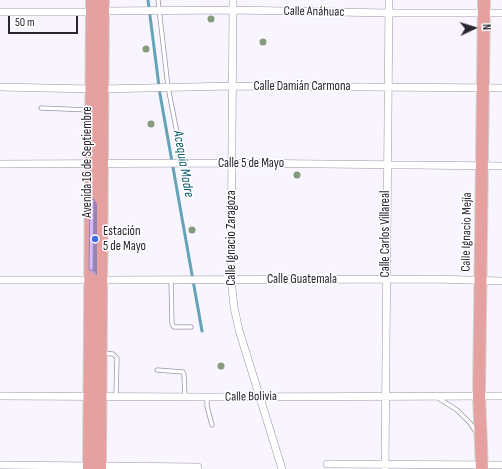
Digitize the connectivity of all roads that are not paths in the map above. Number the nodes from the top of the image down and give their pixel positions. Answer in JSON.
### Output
{"nodes":[{"id":1,"x":158,"y":0,"type":"edge"},
{"id":2,"x":233,"y":0,"type":"edge"},
{"id":3,"x":389,"y":0,"type":"edge"},
{"id":4,"x":484,"y":0,"type":"edge"},
{"id":5,"x":97,"y":6,"type":"edge"},
{"id":6,"x":233,"y":10,"type":"junction"},
{"id":7,"x":0,"y":12,"type":"edge"},
{"id":8,"x":158,"y":12,"type":"junction"},
{"id":9,"x":389,"y":13,"type":"junction"},
{"id":10,"x":484,"y":13,"type":"junction"},
{"id":11,"x":502,"y":13,"type":"edge"},
{"id":12,"x":232,"y":86,"type":"junction"},
{"id":13,"x":0,"y":87,"type":"edge"},
{"id":14,"x":166,"y":87,"type":"junction"},
{"id":15,"x":388,"y":87,"type":"junction"},
{"id":16,"x":483,"y":88,"type":"junction"},
{"id":17,"x":502,"y":88,"type":"edge"},
{"id":18,"x":96,"y":89,"type":"junction"},
{"id":19,"x":41,"y":108,"type":"dead end"},
{"id":20,"x":90,"y":110,"type":"junction"},
{"id":21,"x":232,"y":163,"type":"junction"},
{"id":22,"x":0,"y":164,"type":"edge"},
{"id":23,"x":181,"y":164,"type":"junction"},
{"id":24,"x":96,"y":165,"type":"junction"},
{"id":25,"x":387,"y":165,"type":"junction"},
{"id":26,"x":482,"y":166,"type":"junction"},
{"id":27,"x":502,"y":166,"type":"edge"},
{"id":28,"x":231,"y":279,"type":"junction"},
{"id":29,"x":0,"y":280,"type":"edge"},
{"id":30,"x":96,"y":280,"type":"junction"},
{"id":31,"x":172,"y":280,"type":"junction"},
{"id":32,"x":386,"y":280,"type":"junction"},
{"id":33,"x":480,"y":280,"type":"junction"},
{"id":34,"x":502,"y":281,"type":"edge"},
{"id":35,"x":191,"y":327,"type":"dead end"},
{"id":36,"x":101,"y":353,"type":"junction"},
{"id":37,"x":157,"y":370,"type":"dead end"},
{"id":38,"x":479,"y":395,"type":"junction"},
{"id":39,"x":0,"y":396,"type":"edge"},
{"id":40,"x":95,"y":396,"type":"junction"},
{"id":41,"x":116,"y":396,"type":"junction"},
{"id":42,"x":386,"y":396,"type":"junction"},
{"id":43,"x":433,"y":396,"type":"junction"},
{"id":44,"x":502,"y":396,"type":"edge"},
{"id":45,"x":185,"y":397,"type":"junction"},
{"id":46,"x":207,"y":397,"type":"junction"},
{"id":47,"x":260,"y":397,"type":"junction"},
{"id":48,"x":212,"y":425,"type":"dead end"},
{"id":49,"x":481,"y":438,"type":"junction"},
{"id":50,"x":327,"y":464,"type":"dead end"},
{"id":51,"x":0,"y":465,"type":"edge"},
{"id":52,"x":502,"y":465,"type":"edge"},
{"id":53,"x":198,"y":467,"type":"dead end"},
{"id":54,"x":385,"y":467,"type":"edge"},
{"id":55,"x":468,"y":467,"type":"edge"},
{"id":56,"x":94,"y":468,"type":"edge"},
{"id":57,"x":483,"y":468,"type":"edge"},
{"id":58,"x":282,"y":469,"type":"edge"}],
"edges":[{"from":1,"to":8,"type":"lane"},
{"from":2,"to":6,"type":"street","name":"Calle Ignacio Zaragoza"},
{"from":3,"to":9,"type":"street","name":"Calle Carlos Villareal"},
{"from":4,"to":10,"type":"main road","name":"Calle Ignacio Mejía"},
{"from":5,"to":7,"type":"street","name":"Calle Anáhuac"},
{"from":5,"to":8,"type":"street","name":"Calle Anáhuac"},
{"from":5,"to":18,"type":"main road","name":"Avenida 16 de Septiembre"},
{"from":6,"to":8,"type":"street","name":"Calle Anáhuac"},
{"from":6,"to":9,"type":"street","name":"Calle Anáhuac"},
{"from":6,"to":12,"type":"street","name":"Calle Ignacio Zaragoza"},
{"from":8,"to":14,"type":"lane"},
{"from":9,"to":10,"type":"street","name":"Calle Anáhuac"},
{"from":9,"to":15,"type":"street","name":"Calle Carlos Villareal"},
{"from":10,"to":11,"type":"street","name":"Calle Anáhuac"},
{"from":10,"to":16,"type":"main road","name":"Calle Ignacio Mejía"},
{"from":12,"to":14,"type":"street","name":"Calle Damián Carmona"},
{"from":12,"to":15,"type":"street","name":"Calle Damián Carmona"},
{"from":12,"to":21,"type":"street","name":"Calle Ignacio Zaragoza"},
{"from":13,"to":18,"type":"street","name":"Calle Damián Carmona"},
{"from":14,"to":18,"type":"street","name":"Calle Damián Carmona"},
{"from":14,"to":23,"type":"lane"},
{"from":15,"to":16,"type":"street","name":"Calle Damián Carmona"},
{"from":15,"to":25,"type":"street","name":"Calle Carlos Villareal"},
{"from":16,"to":17,"type":"street","name":"Calle Damián Carmona"},
{"from":16,"to":26,"type":"main road","name":"Calle Ignacio Mejía"},
{"from":18,"to":20,"type":"main road","name":"Avenida 16 de Septiembre"},
{"from":18,"to":24,"type":"main road","name":"Avenida 16 de Septiembre"},
{"from":19,"to":20,"type":"lane"},
{"from":20,"to":24,"type":"main road","name":"Avenida 16 de Septiembre"},
{"from":21,"to":23,"type":"street","name":"Calle 5 de Mayo"},
{"from":21,"to":25,"type":"street","name":"Calle 5 de Mayo"},
{"from":21,"to":28,"type":"street","name":"Calle Ignacio Zaragoza"},
{"from":22,"to":24,"type":"street","name":"Calle 5 de Mayo"},
{"from":23,"to":24,"type":"street","name":"Calle 5 de Mayo"},
{"from":24,"to":30,"type":"main road","name":"Avenida 16 de Septiembre"},
{"from":25,"to":26,"type":"street","name":"Calle 5 de Mayo"},
{"from":25,"to":32,"type":"street","name":"Calle Carlos Villareal"},
{"from":26,"to":27,"type":"street","name":"Calle 5 de Mayo"},
{"from":26,"to":33,"type":"main road","name":"Calle Ignacio Mejía"},
{"from":28,"to":31,"type":"street","name":"Calle Guatemala"},
{"from":28,"to":32,"type":"street","name":"Calle Guatemala"},
{"from":28,"to":47,"type":"street","name":"Calle Ignacio Zaragoza"},
{"from":29,"to":30,"type":"street","name":"Calle Guatemala"},
{"from":30,"to":31,"type":"street","name":"Calle Guatemala"},
{"from":30,"to":36,"type":"main road","name":"Avenida 16 de Septiembre"},
{"from":30,"to":40,"type":"main road","name":"Avenida 16 de Septiembre"},
{"from":31,"to":35,"type":"lane"},
{"from":32,"to":33,"type":"street","name":"Calle Guatemala"},
{"from":32,"to":42,"type":"street","name":"Calle Carlos Villareal"},
{"from":33,"to":34,"type":"street","name":"Calle Guatemala"},
{"from":33,"to":38,"type":"main road","name":"Calle Ignacio Mejía"},
{"from":36,"to":40,"type":"main road","name":"Avenida 16 de Septiembre"},
{"from":36,"to":41,"type":"lane"},
{"from":37,"to":45,"type":"lane"},
{"from":38,"to":43,"type":"street","name":"Calle Bolivia"},
{"from":38,"to":44,"type":"street","name":"Calle Bolivia"},
{"from":38,"to":49,"type":"main road","name":"Calle Ignacio Mejía"},
{"from":39,"to":40,"type":"street","name":"Calle Bolivia"},
{"from":40,"to":41,"type":"street","name":"Calle Bolivia"},
{"from":40,"to":56,"type":"main road","name":"Avenida 16 de Septiembre"},
{"from":41,"to":45,"type":"street","name":"Calle Bolivia"},
{"from":42,"to":43,"type":"street","name":"Calle Bolivia"},
{"from":42,"to":47,"type":"street","name":"Calle Bolivia"},
{"from":42,"to":54,"type":"street","name":"Calle Carlos Villareal"},
{"from":43,"to":49,"type":"lane"},
{"from":45,"to":46,"type":"street","name":"Calle Bolivia"},
{"from":46,"to":47,"type":"street","name":"Calle Bolivia"},
{"from":46,"to":48,"type":"lane"},
{"from":47,"to":58,"type":"street","name":"Calle Ignacio Zaragoza"},
{"from":49,"to":57,"type":"main road","name":"Calle Ignacio Mejía"},
{"from":50,"to":54,"type":"street"},
{"from":51,"to":56,"type":"street"},
{"from":52,"to":57,"type":"street"},
{"from":53,"to":56,"type":"street"},
{"from":54,"to":55,"type":"street"},
{"from":55,"to":57,"type":"street"}]}
